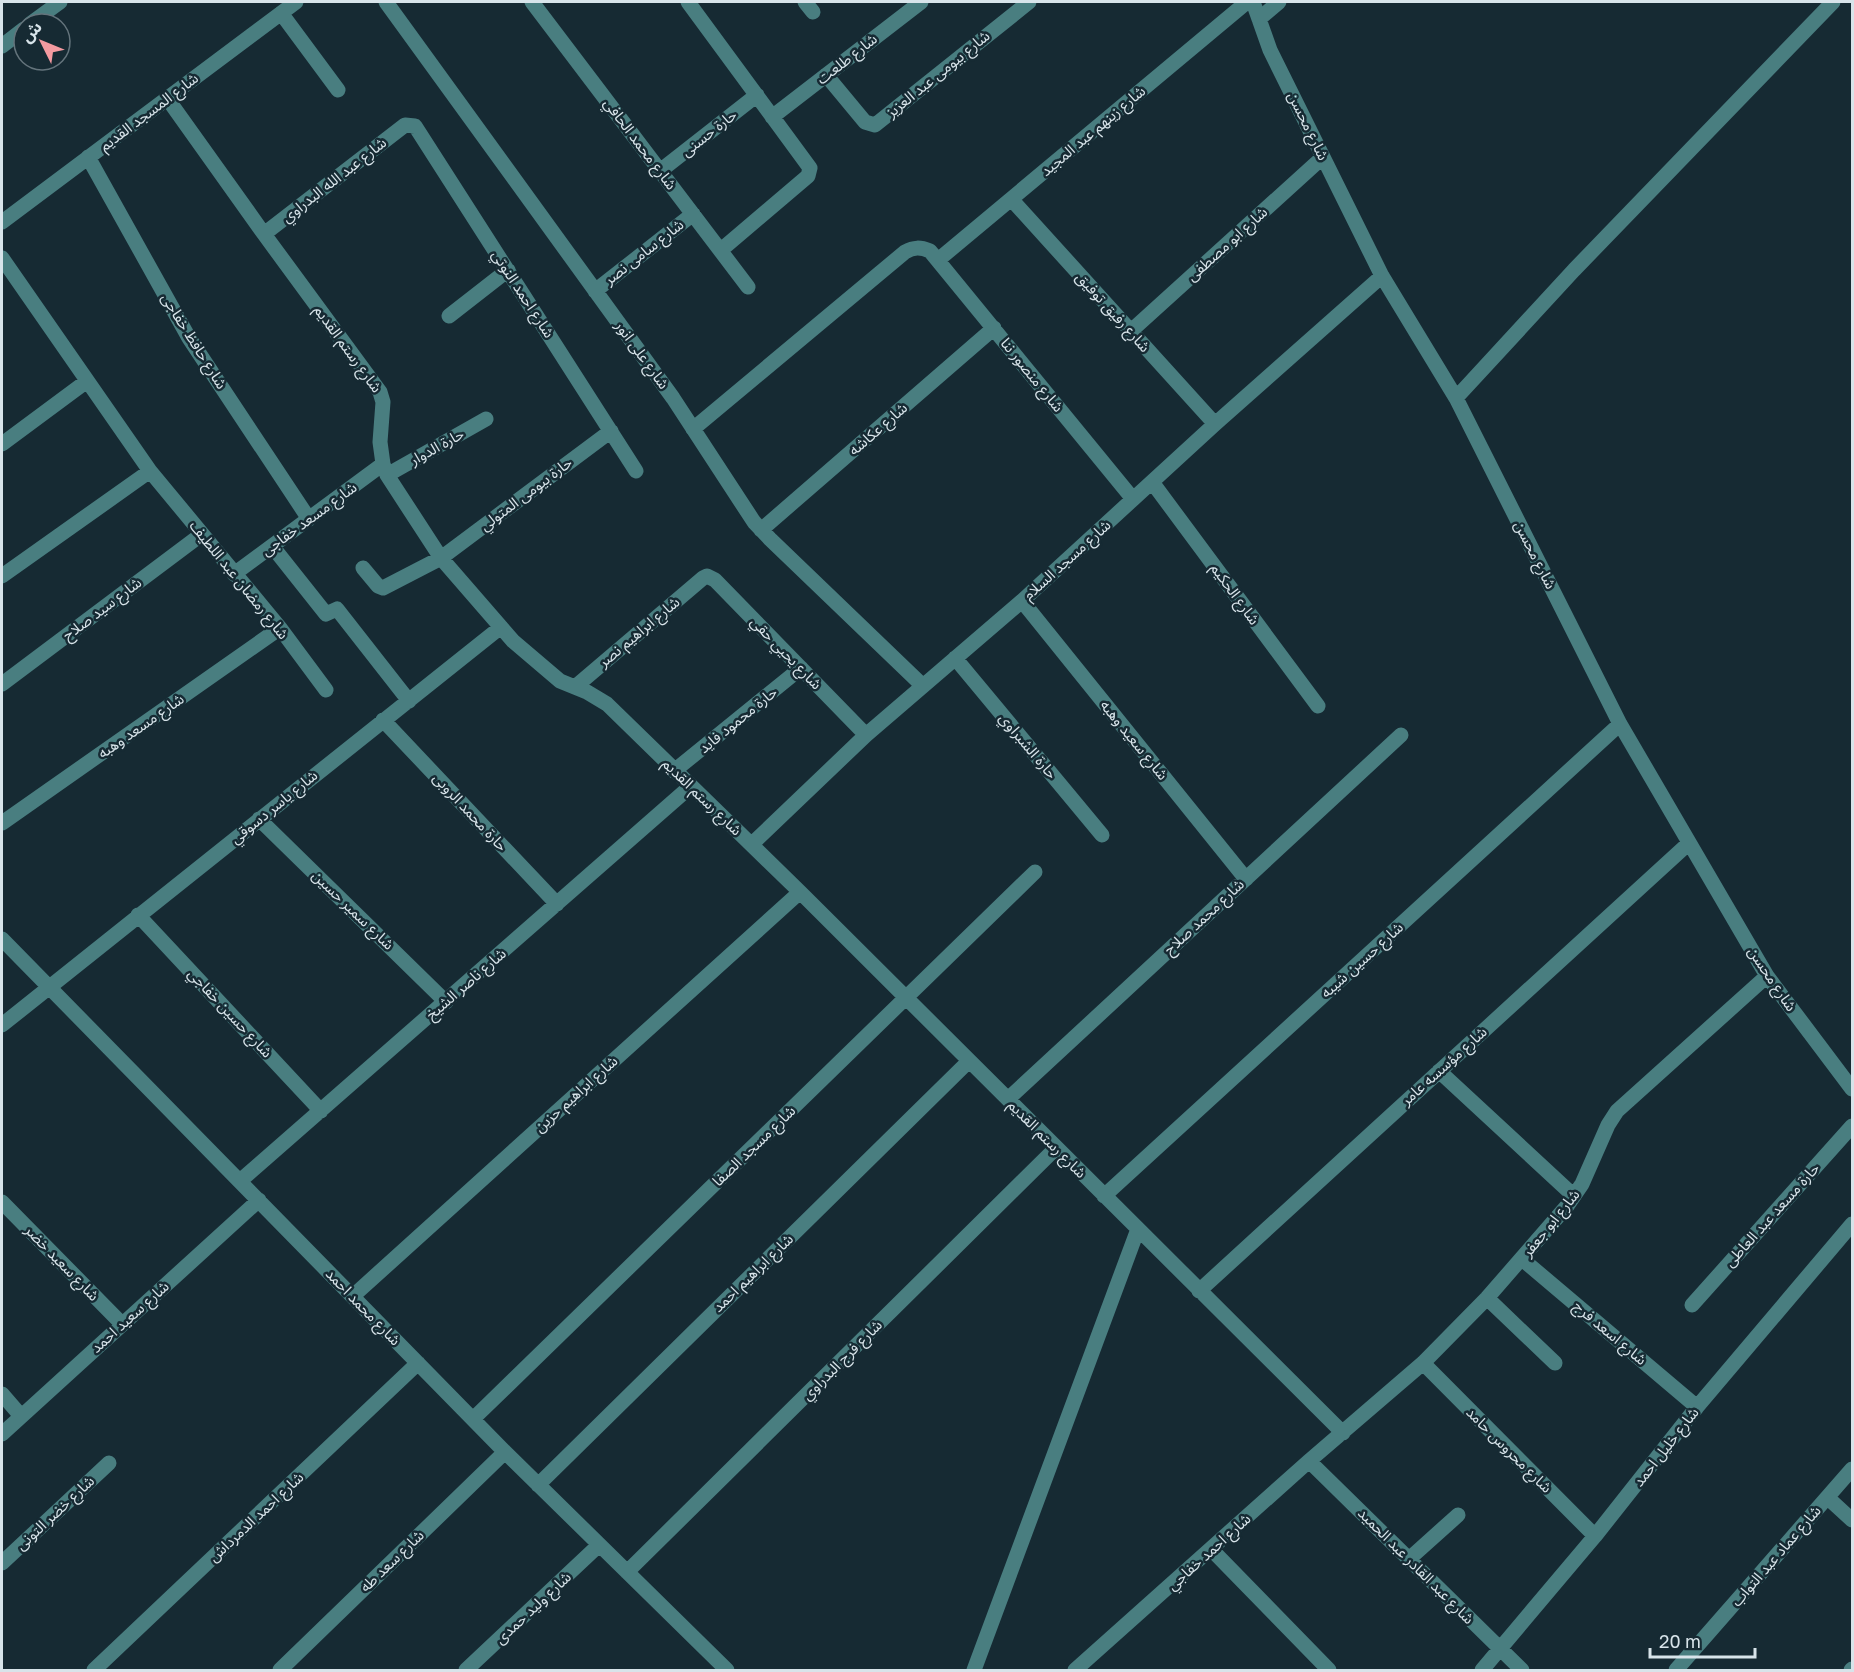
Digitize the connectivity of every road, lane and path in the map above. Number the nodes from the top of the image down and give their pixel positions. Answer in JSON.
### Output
{"nodes":[{"id":1,"x":296,"y":2,"type":"edge"},
{"id":2,"x":386,"y":2,"type":"edge"},
{"id":3,"x":532,"y":2,"type":"edge"},
{"id":4,"x":688,"y":2,"type":"edge"},
{"id":5,"x":921,"y":2,"type":"edge"},
{"id":6,"x":1029,"y":2,"type":"edge"},
{"id":7,"x":1247,"y":2,"type":"edge"},
{"id":8,"x":1253,"y":2,"type":"edge"},
{"id":9,"x":1279,"y":2,"type":"edge"},
{"id":10,"x":1833,"y":2,"type":"edge"},
{"id":11,"x":281,"y":13,"type":"junction"},
{"id":12,"x":1259,"y":19,"type":"junction"},
{"id":13,"x":826,"y":75,"type":"junction"},
{"id":14,"x":338,"y":90,"type":"dead end"},
{"id":15,"x":757,"y":96,"type":"junction"},
{"id":16,"x":166,"y":98,"type":"junction"},
{"id":17,"x":772,"y":117,"type":"junction"},
{"id":18,"x":405,"y":125,"type":"joint"},
{"id":19,"x":1323,"y":157,"type":"junction"},
{"id":20,"x":88,"y":158,"type":"junction"},
{"id":21,"x":660,"y":171,"type":"junction"},
{"id":22,"x":1012,"y":200,"type":"junction"},
{"id":23,"x":693,"y":214,"type":"junction"},
{"id":24,"x":2,"y":222,"type":"edge"},
{"id":25,"x":264,"y":234,"type":"junction"},
{"id":26,"x":720,"y":250,"type":"junction"},
{"id":27,"x":934,"y":256,"type":"junction"},
{"id":28,"x":2,"y":258,"type":"edge"},
{"id":29,"x":508,"y":270,"type":"junction"},
{"id":30,"x":1383,"y":276,"type":"junction"},
{"id":31,"x":748,"y":287,"type":"dead end"},
{"id":32,"x":595,"y":291,"type":"junction"},
{"id":33,"x":449,"y":316,"type":"dead end"},
{"id":34,"x":994,"y":328,"type":"junction"},
{"id":35,"x":1131,"y":331,"type":"junction"},
{"id":36,"x":87,"y":381,"type":"junction"},
{"id":37,"x":1456,"y":398,"type":"junction"},
{"id":38,"x":486,"y":419,"type":"dead end"},
{"id":39,"x":1215,"y":424,"type":"junction"},
{"id":40,"x":693,"y":429,"type":"junction"},
{"id":41,"x":611,"y":431,"type":"junction"},
{"id":42,"x":2,"y":444,"type":"edge"},
{"id":43,"x":385,"y":469,"type":"junction"},
{"id":44,"x":150,"y":471,"type":"junction"},
{"id":45,"x":636,"y":471,"type":"dead end"},
{"id":46,"x":1152,"y":482,"type":"junction"},
{"id":47,"x":1133,"y":499,"type":"junction"},
{"id":48,"x":309,"y":519,"type":"junction"},
{"id":49,"x":761,"y":530,"type":"junction"},
{"id":50,"x":202,"y":534,"type":"junction"},
{"id":51,"x":272,"y":546,"type":"junction"},
{"id":52,"x":441,"y":558,"type":"junction"},
{"id":53,"x":363,"y":568,"type":"dead end"},
{"id":54,"x":234,"y":574,"type":"junction"},
{"id":55,"x":2,"y":576,"type":"edge"},
{"id":56,"x":703,"y":578,"type":"joint"},
{"id":57,"x":1022,"y":601,"type":"junction"},
{"id":58,"x":501,"y":627,"type":"junction"},
{"id":59,"x":280,"y":628,"type":"junction"},
{"id":60,"x":955,"y":658,"type":"junction"},
{"id":61,"x":801,"y":668,"type":"junction"},
{"id":62,"x":2,"y":684,"type":"edge"},
{"id":63,"x":923,"y":686,"type":"junction"},
{"id":64,"x":575,"y":687,"type":"junction"},
{"id":65,"x":326,"y":690,"type":"dead end"},
{"id":66,"x":409,"y":701,"type":"junction"},
{"id":67,"x":1317,"y":706,"type":"dead end"},
{"id":68,"x":383,"y":720,"type":"junction"},
{"id":69,"x":1620,"y":724,"type":"junction"},
{"id":70,"x":866,"y":735,"type":"junction"},
{"id":71,"x":1401,"y":735,"type":"dead end"},
{"id":72,"x":674,"y":771,"type":"junction"},
{"id":73,"x":691,"y":786,"type":"junction"},
{"id":74,"x":260,"y":819,"type":"junction"},
{"id":75,"x":2,"y":823,"type":"edge"},
{"id":76,"x":1102,"y":835,"type":"dead end"},
{"id":77,"x":1689,"y":843,"type":"junction"},
{"id":78,"x":752,"y":844,"type":"junction"},
{"id":79,"x":1035,"y":872,"type":"dead end"},
{"id":80,"x":1246,"y":879,"type":"junction"},
{"id":81,"x":800,"y":892,"type":"junction"},
{"id":82,"x":557,"y":904,"type":"junction"},
{"id":83,"x":138,"y":915,"type":"junction"},
{"id":84,"x":2,"y":939,"type":"edge"},
{"id":85,"x":1767,"y":976,"type":"junction"},
{"id":86,"x":48,"y":987,"type":"junction"},
{"id":87,"x":906,"y":998,"type":"junction"},
{"id":88,"x":446,"y":1002,"type":"junction"},
{"id":89,"x":2,"y":1025,"type":"edge"},
{"id":90,"x":969,"y":1061,"type":"junction"},
{"id":91,"x":1439,"y":1071,"type":"junction"},
{"id":92,"x":1852,"y":1089,"type":"edge"},
{"id":93,"x":1008,"y":1099,"type":"junction"},
{"id":94,"x":321,"y":1111,"type":"junction"},
{"id":95,"x":1852,"y":1126,"type":"edge"},
{"id":96,"x":1056,"y":1148,"type":"junction"},
{"id":97,"x":240,"y":1181,"type":"junction"},
{"id":98,"x":1104,"y":1196,"type":"junction"},
{"id":99,"x":1574,"y":1196,"type":"junction"},
{"id":100,"x":259,"y":1200,"type":"junction"},
{"id":101,"x":2,"y":1202,"type":"edge"},
{"id":102,"x":1852,"y":1224,"type":"edge"},
{"id":103,"x":1138,"y":1229,"type":"junction"},
{"id":104,"x":1522,"y":1259,"type":"junction"},
{"id":105,"x":1199,"y":1291,"type":"junction"},
{"id":106,"x":353,"y":1296,"type":"junction"},
{"id":107,"x":1487,"y":1298,"type":"junction"},
{"id":108,"x":1692,"y":1305,"type":"dead end"},
{"id":109,"x":122,"y":1324,"type":"junction"},
{"id":110,"x":1423,"y":1363,"type":"junction"},
{"id":111,"x":1555,"y":1363,"type":"dead end"},
{"id":112,"x":418,"y":1364,"type":"junction"},
{"id":113,"x":2,"y":1394,"type":"edge"},
{"id":114,"x":1697,"y":1407,"type":"junction"},
{"id":115,"x":21,"y":1416,"type":"junction"},
{"id":116,"x":473,"y":1419,"type":"junction"},
{"id":117,"x":1342,"y":1433,"type":"junction"},
{"id":118,"x":2,"y":1434,"type":"edge"},
{"id":119,"x":505,"y":1452,"type":"junction"},
{"id":120,"x":1309,"y":1461,"type":"junction"},
{"id":121,"x":110,"y":1463,"type":"dead end"},
{"id":122,"x":1852,"y":1469,"type":"edge"},
{"id":123,"x":538,"y":1485,"type":"junction"},
{"id":124,"x":1827,"y":1498,"type":"junction"},
{"id":125,"x":1458,"y":1515,"type":"dead end"},
{"id":126,"x":1852,"y":1520,"type":"edge"},
{"id":127,"x":1595,"y":1536,"type":"junction"},
{"id":128,"x":599,"y":1545,"type":"junction"},
{"id":129,"x":1211,"y":1550,"type":"junction"},
{"id":130,"x":1409,"y":1559,"type":"junction"},
{"id":131,"x":2,"y":1563,"type":"edge"},
{"id":132,"x":627,"y":1572,"type":"junction"},
{"id":133,"x":1500,"y":1649,"type":"junction"},
{"id":134,"x":715,"y":1659,"type":"junction"},
{"id":135,"x":1086,"y":1667,"type":"edge"},
{"id":136,"x":94,"y":1671,"type":"edge"},
{"id":137,"x":280,"y":1671,"type":"edge"},
{"id":138,"x":466,"y":1671,"type":"edge"},
{"id":139,"x":704,"y":1671,"type":"edge"},
{"id":140,"x":727,"y":1671,"type":"edge"},
{"id":141,"x":974,"y":1671,"type":"edge"},
{"id":142,"x":1329,"y":1671,"type":"edge"},
{"id":143,"x":1482,"y":1671,"type":"edge"},
{"id":144,"x":1522,"y":1671,"type":"edge"},
{"id":145,"x":1676,"y":1671,"type":"edge"}],
"edges":[{"from":1,"to":11,"type":"street","name":"شارع المسجد القديم"},
{"from":2,"to":32,"type":"street","name":"شارع على انور"},
{"from":3,"to":21,"type":"street","name":"شارع محمد الحافي"},
{"from":4,"to":15,"type":"street"},
{"from":5,"to":13,"type":"street","name":"شارع طلعت"},
{"from":6,"to":13,"type":"street","name":"شارع بيومى عبد العزيز"},
{"from":7,"to":22,"type":"street","name":"شارع زينهم عبد المجيد"},
{"from":8,"to":12,"type":"street","name":"شارع محسن"},
{"from":9,"to":12,"type":"street"},
{"from":10,"to":37,"type":"street"},
{"from":11,"to":14,"type":"street"},
{"from":11,"to":16,"type":"street","name":"شارع المسجد القديم"},
{"from":12,"to":19,"type":"street","name":"شارع محسن"},
{"from":13,"to":17,"type":"street","name":"شارع طلعت"},
{"from":15,"to":17,"type":"street"},
{"from":15,"to":21,"type":"street","name":"حارة حسنى"},
{"from":16,"to":20,"type":"street","name":"شارع المسجد القديم"},
{"from":16,"to":25,"type":"street","name":"شارع رستم القديم"},
{"from":17,"to":26,"type":"street"},
{"from":18,"to":25,"type":"street","name":"شارع عبد الله البدراوي"},
{"from":18,"to":29,"type":"street","name":"شارع احمد النوتي"},
{"from":19,"to":30,"type":"street","name":"شارع محسن"},
{"from":19,"to":35,"type":"street","name":"شارع ابو مصطفى"},
{"from":20,"to":24,"type":"street","name":"شارع المسجد القديم"},
{"from":20,"to":48,"type":"street","name":"شارع حافظ خفاجى"},
{"from":21,"to":23,"type":"street","name":"شارع محمد الحافي"},
{"from":22,"to":27,"type":"street","name":"شارع زينهم عبد المجيد"},
{"from":22,"to":35,"type":"street","name":"شارع رفيق توفيق"},
{"from":23,"to":26,"type":"street","name":"شارع محمد الحافي"},
{"from":23,"to":32,"type":"street","name":"شارع سامى نصر"},
{"from":25,"to":43,"type":"street","name":"شارع رستم القديم"},
{"from":26,"to":31,"type":"street","name":"شارع محمد الحافي"},
{"from":27,"to":34,"type":"street","name":"شارع منصور ننا"},
{"from":27,"to":40,"type":"street"},
{"from":28,"to":36,"type":"street","name":"شارع رمضان عبد اللطيف"},
{"from":29,"to":33,"type":"street"},
{"from":29,"to":41,"type":"street","name":"شارع احمد النوتي"},
{"from":30,"to":37,"type":"street","name":"شارع محسن"},
{"from":30,"to":39,"type":"street","name":"شارع مسجد السلام"},
{"from":32,"to":40,"type":"street","name":"شارع على انور"},
{"from":34,"to":47,"type":"street","name":"شارع منصور ننا"},
{"from":34,"to":49,"type":"street","name":"شارع عكاشه"},
{"from":35,"to":39,"type":"street","name":"شارع رفيق توفيق"},
{"from":36,"to":42,"type":"street"},
{"from":36,"to":44,"type":"street","name":"شارع رمضان عبد اللطيف"},
{"from":37,"to":69,"type":"street","name":"شارع محسن"},
{"from":38,"to":43,"type":"street","name":"حارة الدوار"},
{"from":39,"to":46,"type":"street","name":"شارع مسجد السلام"},
{"from":40,"to":49,"type":"street","name":"شارع على انور"},
{"from":41,"to":45,"type":"street","name":"شارع احمد النوتي"},
{"from":41,"to":52,"type":"street","name":"حارة بيومى المتولي"},
{"from":43,"to":48,"type":"street","name":"شارع مسعد خفاجى"},
{"from":43,"to":52,"type":"street","name":"شارع رستم القديم"},
{"from":44,"to":50,"type":"street","name":"شارع رمضان عبد اللطيف"},
{"from":44,"to":55,"type":"street"},
{"from":46,"to":47,"type":"street","name":"شارع مسجد السلام"},
{"from":46,"to":67,"type":"street","name":"شارع الحكيم"},
{"from":47,"to":57,"type":"street","name":"شارع مسجد السلام"},
{"from":48,"to":51,"type":"street","name":"شارع مسعد خفاجى"},
{"from":49,"to":63,"type":"street","name":"شارع على انور"},
{"from":50,"to":54,"type":"street","name":"شارع رمضان عبد اللطيف"},
{"from":50,"to":62,"type":"street","name":"شارع سيد صلاح"},
{"from":51,"to":54,"type":"street","name":"شارع مسعد خفاجى"},
{"from":51,"to":66,"type":"street"},
{"from":52,"to":53,"type":"street","name":"حارة بيومى المتولي"},
{"from":52,"to":58,"type":"street","name":"شارع رستم القديم"},
{"from":54,"to":59,"type":"street","name":"شارع رمضان عبد اللطيف"},
{"from":56,"to":61,"type":"street","name":"شارع يحيي حقي"},
{"from":56,"to":64,"type":"street","name":"شارع ابراهيم نصر"},
{"from":57,"to":60,"type":"street","name":"شارع مسجد السلام"},
{"from":57,"to":80,"type":"street","name":"شارع سعيد وهبه"},
{"from":58,"to":64,"type":"street","name":"شارع رستم القديم"},
{"from":58,"to":66,"type":"street","name":"شارع ياسر دسوقي"},
{"from":59,"to":65,"type":"street","name":"شارع رمضان عبد اللطيف"},
{"from":59,"to":75,"type":"street","name":"شارع مسعد وهبه"},
{"from":60,"to":63,"type":"street","name":"شارع مسجد السلام"},
{"from":60,"to":76,"type":"street","name":"حارة الشبراوي"},
{"from":61,"to":70,"type":"street","name":"شارع يحيي حقي"},
{"from":61,"to":72,"type":"street","name":"حارة محمود فايد"},
{"from":63,"to":70,"type":"street","name":"شارع مسجد السلام"},
{"from":64,"to":72,"type":"street","name":"شارع رستم القديم"},
{"from":66,"to":68,"type":"street","name":"شارع ياسر دسوقي"},
{"from":68,"to":74,"type":"street","name":"شارع ياسر دسوقي"},
{"from":68,"to":82,"type":"street","name":"حارة محمد الروبى"},
{"from":69,"to":77,"type":"street","name":"شارع محسن"},
{"from":69,"to":98,"type":"street","name":"شارع حسين شيبه"},
{"from":70,"to":78,"type":"street","name":"شارع مسجد السلام"},
{"from":71,"to":80,"type":"street","name":"شارع محمد صلاح"},
{"from":72,"to":73,"type":"street","name":"شارع رستم القديم"},
{"from":73,"to":78,"type":"street","name":"شارع رستم القديم"},
{"from":73,"to":82,"type":"street","name":"شارع ناصر الشيخ"},
{"from":74,"to":83,"type":"street","name":"شارع ياسر دسوقي"},
{"from":74,"to":88,"type":"street","name":"شارع سمير حسين"},
{"from":77,"to":85,"type":"street","name":"شارع محسن"},
{"from":77,"to":91,"type":"street","name":"شارع مؤسسه عامر"},
{"from":78,"to":81,"type":"street","name":"شارع رستم القديم"},
{"from":79,"to":87,"type":"street","name":"شارع مسجد الصفا"},
{"from":80,"to":93,"type":"street","name":"شارع محمد صلاح"},
{"from":81,"to":87,"type":"street","name":"شارع رستم القديم"},
{"from":81,"to":106,"type":"street","name":"شارع ابراهيم حزين"},
{"from":82,"to":88,"type":"street","name":"شارع ناصر الشيخ"},
{"from":83,"to":86,"type":"street","name":"شارع ياسر دسوقي"},
{"from":83,"to":94,"type":"street","name":"شارع حسين خفاجي"},
{"from":84,"to":86,"type":"street","name":"شارع محمد احمد"},
{"from":85,"to":92,"type":"street","name":"شارع محسن"},
{"from":85,"to":99,"type":"street","name":"شارع ابو جعفر"},
{"from":86,"to":89,"type":"street","name":"شارع ياسر دسوقي"},
{"from":86,"to":97,"type":"street","name":"شارع محمد احمد"},
{"from":87,"to":90,"type":"street","name":"شارع رستم القديم"},
{"from":87,"to":116,"type":"street","name":"شارع مسجد الصفا"},
{"from":88,"to":94,"type":"street","name":"شارع ناصر الشيخ"},
{"from":90,"to":93,"type":"street","name":"شارع رستم القديم"},
{"from":90,"to":123,"type":"street","name":"شارع ابراهيم احمد"},
{"from":91,"to":99,"type":"street"},
{"from":91,"to":105,"type":"street","name":"شارع مؤسسه عامر"},
{"from":93,"to":96,"type":"street","name":"شارع رستم القديم"},
{"from":94,"to":97,"type":"street","name":"شارع ناصر الشيخ"},
{"from":95,"to":108,"type":"street","name":"حارة مسعد عبد العاطى"},
{"from":96,"to":98,"type":"street","name":"شارع رستم القديم"},
{"from":96,"to":132,"type":"street","name":"شارع فرج البدراوي"},
{"from":97,"to":100,"type":"street","name":"شارع محمد احمد"},
{"from":98,"to":103,"type":"street","name":"شارع رستم القديم"},
{"from":99,"to":104,"type":"street","name":"شارع ابو جعفر"},
{"from":100,"to":106,"type":"street","name":"شارع محمد احمد"},
{"from":100,"to":109,"type":"street","name":"شارع سعيد احمد"},
{"from":101,"to":109,"type":"street","name":"شارع سعيد خضر"},
{"from":102,"to":114,"type":"street","name":"شارع خليل احمد"},
{"from":103,"to":105,"type":"street","name":"شارع رستم القديم"},
{"from":103,"to":141,"type":"street"},
{"from":104,"to":107,"type":"street","name":"شارع ابو جعفر"},
{"from":104,"to":114,"type":"street","name":"شارع اسعد فرج"},
{"from":105,"to":117,"type":"street","name":"شارع رستم القديم"},
{"from":106,"to":112,"type":"street","name":"شارع محمد احمد"},
{"from":107,"to":110,"type":"street","name":"شارع ابو جعفر"},
{"from":107,"to":111,"type":"street"},
{"from":109,"to":115,"type":"street","name":"شارع سعيد احمد"},
{"from":110,"to":117,"type":"street","name":"شارع ابو جعفر"},
{"from":110,"to":127,"type":"street","name":"شارع محروس حامد"},
{"from":112,"to":116,"type":"street","name":"شارع محمد احمد"},
{"from":112,"to":136,"type":"street","name":"شارع احمد الدمرداش"},
{"from":113,"to":115,"type":"street"},
{"from":114,"to":127,"type":"street","name":"شارع خليل احمد"},
{"from":115,"to":118,"type":"street","name":"شارع سعيد احمد"},
{"from":116,"to":119,"type":"street","name":"شارع محمد احمد"},
{"from":117,"to":120,"type":"street","name":"شارع احمد خفاجي"},
{"from":119,"to":123,"type":"street","name":"شارع محمد احمد"},
{"from":119,"to":137,"type":"street","name":"شارع سعد طه"},
{"from":120,"to":129,"type":"street","name":"شارع احمد خفاجي"},
{"from":120,"to":130,"type":"street","name":"شارع عبد القادر عبد الحميد"},
{"from":121,"to":131,"type":"street","name":"شارع خضر التونى"},
{"from":122,"to":124,"type":"street","name":"شارع عماد عبد التواب"},
{"from":123,"to":128,"type":"street","name":"شارع محمد احمد"},
{"from":124,"to":126,"type":"street"},
{"from":124,"to":145,"type":"street","name":"شارع عماد عبد التواب"},
{"from":125,"to":130,"type":"street"},
{"from":127,"to":133,"type":"street","name":"شارع خليل احمد"},
{"from":128,"to":132,"type":"street","name":"شارع محمد احمد"},
{"from":128,"to":138,"type":"street","name":"شارع وليد حمدى"},
{"from":129,"to":135,"type":"street","name":"شارع احمد خفاجي"},
{"from":129,"to":142,"type":"street"},
{"from":130,"to":133,"type":"street","name":"شارع عبد القادر عبد الحميد"},
{"from":132,"to":134,"type":"street","name":"شارع محمد احمد"},
{"from":133,"to":143,"type":"street","name":"شارع خليل احمد"},
{"from":133,"to":144,"type":"street","name":"شارع عبد القادر عبد الحميد"},
{"from":134,"to":139,"type":"street"},
{"from":134,"to":140,"type":"street","name":"شارع محمد احمد"}]}
